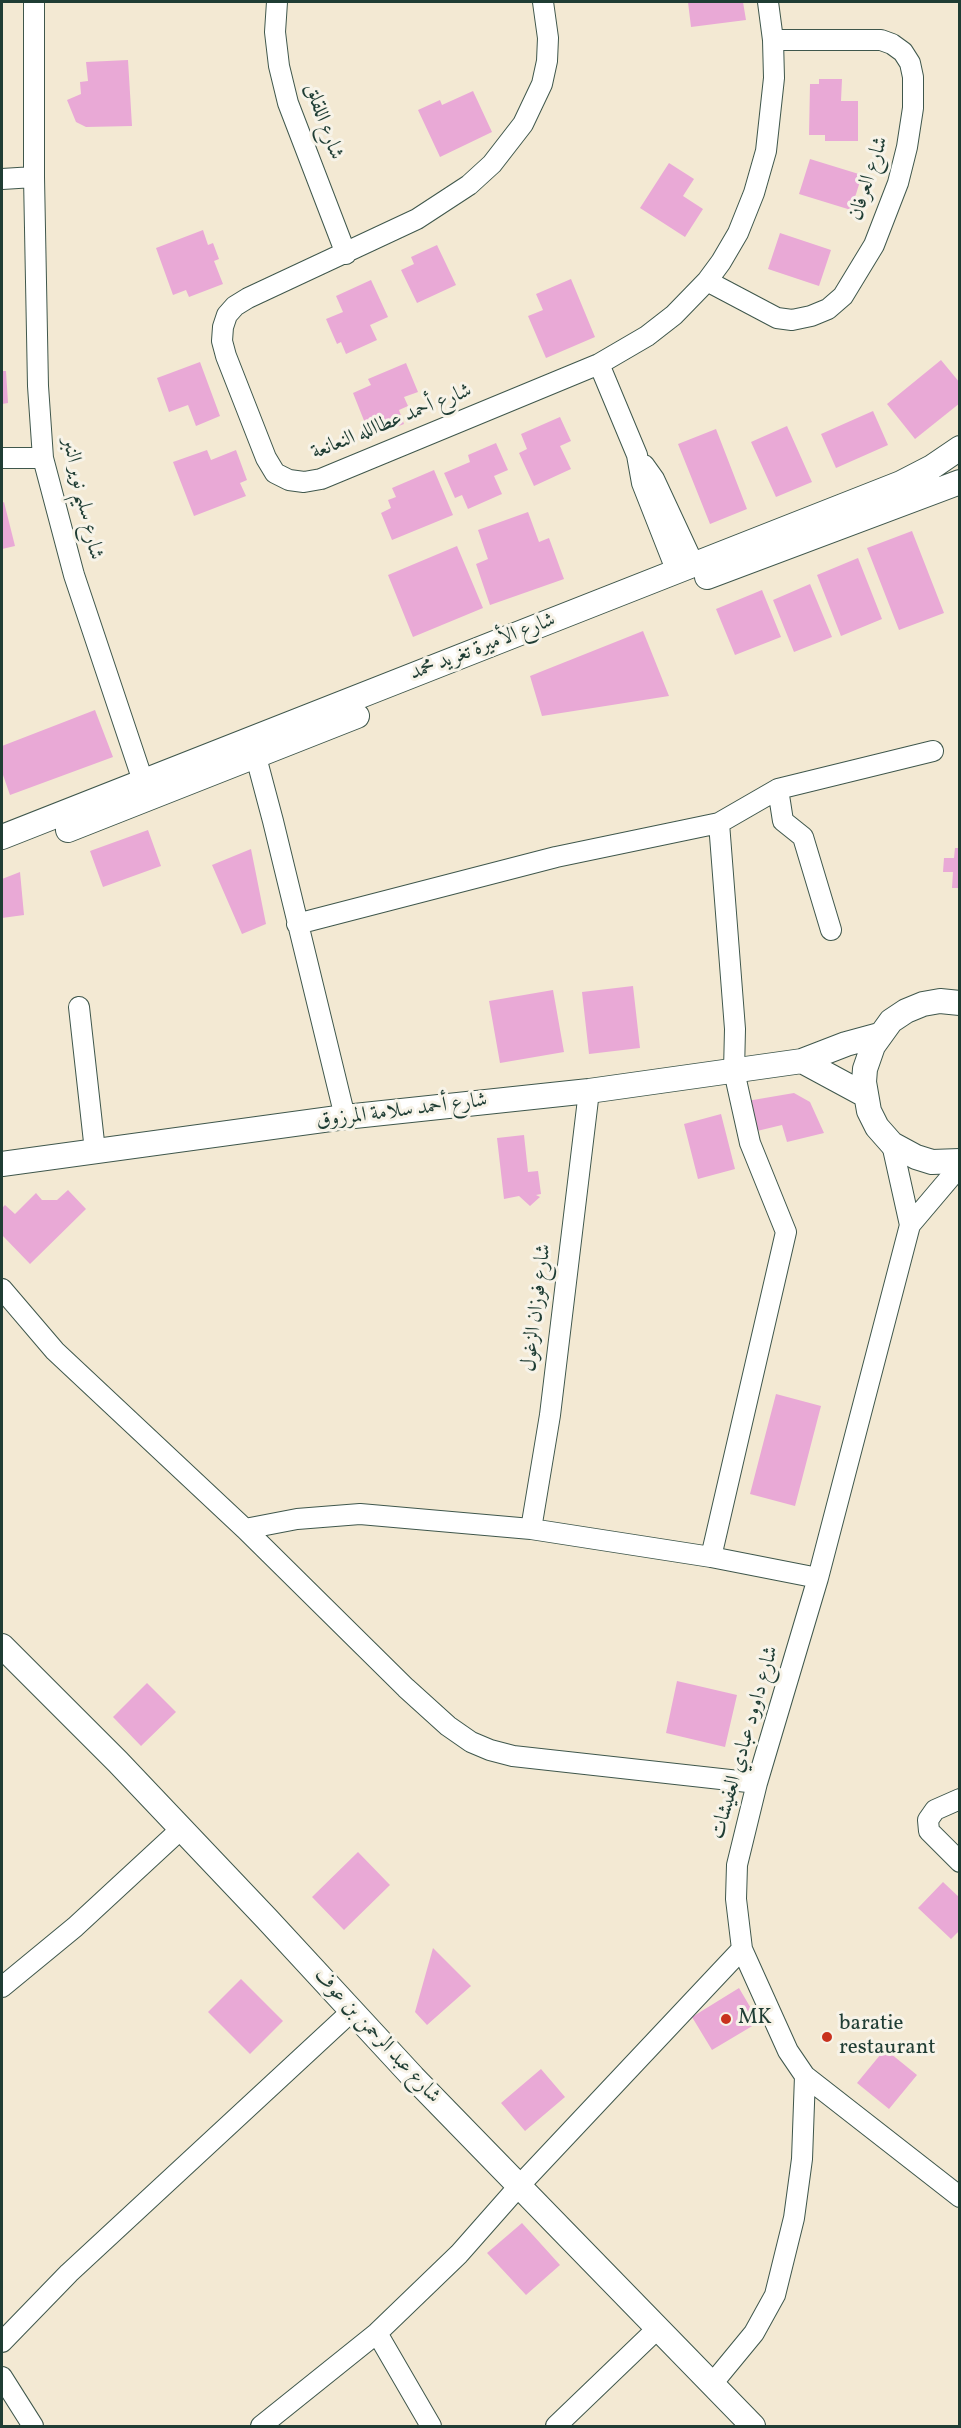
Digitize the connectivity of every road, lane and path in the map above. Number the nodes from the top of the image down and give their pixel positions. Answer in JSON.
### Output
{"nodes":[{"id":1,"x":34,"y":2,"type":"edge"},
{"id":2,"x":277,"y":2,"type":"edge"},
{"id":3,"x":543,"y":2,"type":"edge"},
{"id":4,"x":768,"y":2,"type":"edge"},
{"id":5,"x":773,"y":40,"type":"junction"},
{"id":6,"x":34,"y":177,"type":"junction"},
{"id":7,"x":2,"y":179,"type":"edge"},
{"id":8,"x":346,"y":254,"type":"junction"},
{"id":9,"x":707,"y":281,"type":"junction"},
{"id":10,"x":599,"y":364,"type":"junction"},
{"id":11,"x":960,"y":448,"type":"edge"},
{"id":12,"x":2,"y":458,"type":"edge"},
{"id":13,"x":43,"y":458,"type":"junction"},
{"id":14,"x":960,"y":482,"type":"edge"},
{"id":15,"x":685,"y":569,"type":"junction"},
{"id":16,"x":933,"y":751,"type":"dead end"},
{"id":17,"x":256,"y":757,"type":"junction"},
{"id":18,"x":143,"y":781,"type":"junction"},
{"id":19,"x":778,"y":789,"type":"junction"},
{"id":20,"x":719,"y":824,"type":"junction"},
{"id":21,"x":2,"y":837,"type":"edge"},
{"id":22,"x":2,"y":855,"type":"edge"},
{"id":23,"x":297,"y":924,"type":"junction"},
{"id":24,"x":831,"y":930,"type":"dead end"},
{"id":25,"x":953,"y":997,"type":"edge"},
{"id":26,"x":79,"y":1007,"type":"dead end"},
{"id":27,"x":879,"y":1035,"type":"junction"},
{"id":28,"x":802,"y":1061,"type":"junction"},
{"id":29,"x":734,"y":1071,"type":"junction"},
{"id":30,"x":589,"y":1091,"type":"junction"},
{"id":31,"x":865,"y":1095,"type":"junction"},
{"id":32,"x":345,"y":1117,"type":"junction"},
{"id":33,"x":892,"y":1144,"type":"junction"},
{"id":34,"x":95,"y":1151,"type":"junction"},
{"id":35,"x":960,"y":1161,"type":"edge"},
{"id":36,"x":2,"y":1164,"type":"edge"},
{"id":37,"x":960,"y":1166,"type":"edge"},
{"id":38,"x":910,"y":1225,"type":"junction"},
{"id":39,"x":2,"y":1289,"type":"edge"},
{"id":40,"x":245,"y":1529,"type":"junction"},
{"id":41,"x":531,"y":1529,"type":"junction"},
{"id":42,"x":711,"y":1557,"type":"junction"},
{"id":43,"x":818,"y":1578,"type":"junction"},
{"id":44,"x":2,"y":1646,"type":"edge"},
{"id":45,"x":757,"y":1783,"type":"junction"},
{"id":46,"x":960,"y":1799,"type":"edge"},
{"id":47,"x":180,"y":1830,"type":"junction"},
{"id":48,"x":960,"y":1862,"type":"edge"},
{"id":49,"x":742,"y":1949,"type":"junction"},
{"id":50,"x":2,"y":1987,"type":"edge"},
{"id":51,"x":352,"y":2011,"type":"junction"},
{"id":52,"x":805,"y":2076,"type":"junction"},
{"id":53,"x":519,"y":2186,"type":"junction"},
{"id":54,"x":960,"y":2197,"type":"edge"},
{"id":55,"x":657,"y":2329,"type":"junction"},
{"id":56,"x":378,"y":2333,"type":"junction"},
{"id":57,"x":2,"y":2342,"type":"edge"},
{"id":58,"x":2,"y":2377,"type":"edge"},
{"id":59,"x":712,"y":2384,"type":"junction"},
{"id":60,"x":33,"y":2427,"type":"edge"},
{"id":61,"x":261,"y":2427,"type":"edge"},
{"id":62,"x":431,"y":2427,"type":"edge"},
{"id":63,"x":555,"y":2427,"type":"edge"},
{"id":64,"x":753,"y":2427,"type":"edge"}],
"edges":[{"from":1,"to":6,"type":"street","name":"شارع سليم نوير النبر"},
{"from":2,"to":8,"type":"street","name":"شارع اللقلق"},
{"from":3,"to":8,"type":"street","name":"شارع أحمد عطاالله النعانعة"},
{"from":4,"to":5,"type":"street","name":"شارع أحمد عطاالله النعانعة"},
{"from":5,"to":9,"type":"street","name":"شارع أحمد عطاالله النعانعة"},
{"from":5,"to":9,"type":"street","name":"شارع العرفان"},
{"from":6,"to":7,"type":"street"},
{"from":6,"to":13,"type":"street","name":"شارع سليم نوير النبر"},
{"from":8,"to":10,"type":"street","name":"شارع أحمد عطاالله النعانعة"},
{"from":9,"to":10,"type":"street","name":"شارع أحمد عطاالله النعانعة"},
{"from":10,"to":15,"type":"street"},
{"from":11,"to":15,"type":"street","name":"شارع الأميرة تغريد محمد"},
{"from":12,"to":13,"type":"street"},
{"from":13,"to":18,"type":"street","name":"شارع سليم نوير النبر"},
{"from":14,"to":17,"type":"street","name":"شارع الأميرة تغريد محمد"},
{"from":15,"to":18,"type":"street","name":"شارع الأميرة تغريد محمد"},
{"from":16,"to":19,"type":"street"},
{"from":17,"to":22,"type":"street","name":"شارع الأميرة تغريد محمد"},
{"from":17,"to":23,"type":"street"},
{"from":18,"to":21,"type":"street","name":"شارع الأميرة تغريد محمد"},
{"from":19,"to":20,"type":"street"},
{"from":19,"to":24,"type":"street"},
{"from":20,"to":23,"type":"street"},
{"from":20,"to":29,"type":"street"},
{"from":23,"to":32,"type":"street"},
{"from":25,"to":27,"type":"street"},
{"from":26,"to":34,"type":"street"},
{"from":27,"to":28,"type":"street","name":"شارع أحمد سلامة المرزوق"},
{"from":27,"to":31,"type":"street"},
{"from":28,"to":29,"type":"street","name":"شارع أحمد سلامة المرزوق"},
{"from":28,"to":31,"type":"street"},
{"from":29,"to":30,"type":"street","name":"شارع أحمد سلامة المرزوق"},
{"from":29,"to":42,"type":"street"},
{"from":30,"to":32,"type":"street","name":"شارع أحمد سلامة المرزوق"},
{"from":30,"to":41,"type":"street","name":"شارع فوزان الزغول"},
{"from":31,"to":33,"type":"street"},
{"from":32,"to":34,"type":"street","name":"شارع أحمد سلامة المرزوق"},
{"from":33,"to":35,"type":"street"},
{"from":33,"to":38,"type":"street","name":"شارع داوود عبادي العفيشات"},
{"from":34,"to":36,"type":"street","name":"شارع أحمد سلامة المرزوق"},
{"from":37,"to":38,"type":"street","name":"شارع داوود عبادي العفيشات"},
{"from":38,"to":43,"type":"street","name":"شارع داوود عبادي العفيشات"},
{"from":39,"to":40,"type":"street"},
{"from":40,"to":41,"type":"street"},
{"from":40,"to":45,"type":"street"},
{"from":41,"to":42,"type":"street"},
{"from":42,"to":43,"type":"street"},
{"from":43,"to":45,"type":"street","name":"شارع داوود عبادي العفيشات"},
{"from":44,"to":47,"type":"street","name":"شارع عبد الرحمن بن عوف"},
{"from":45,"to":49,"type":"street","name":"شارع داوود عبادي العفيشات"},
{"from":46,"to":48,"type":"street"},
{"from":47,"to":50,"type":"street"},
{"from":47,"to":51,"type":"street","name":"شارع عبد الرحمن بن عوف"},
{"from":49,"to":52,"type":"street","name":"شارع داوود عبادي العفيشات"},
{"from":49,"to":53,"type":"street"},
{"from":51,"to":53,"type":"street","name":"شارع عبد الرحمن بن عوف"},
{"from":51,"to":57,"type":"street"},
{"from":52,"to":54,"type":"street","name":"شارع داوود عبادي العفيشات"},
{"from":52,"to":59,"type":"street"},
{"from":53,"to":55,"type":"street","name":"شارع عبد الرحمن بن عوف"},
{"from":53,"to":56,"type":"street"},
{"from":55,"to":59,"type":"street","name":"شارع عبد الرحمن بن عوف"},
{"from":55,"to":63,"type":"street"},
{"from":56,"to":61,"type":"street"},
{"from":56,"to":62,"type":"street"},
{"from":58,"to":60,"type":"street"},
{"from":59,"to":64,"type":"street","name":"شارع عبد الرحمن بن عوف"}]}
